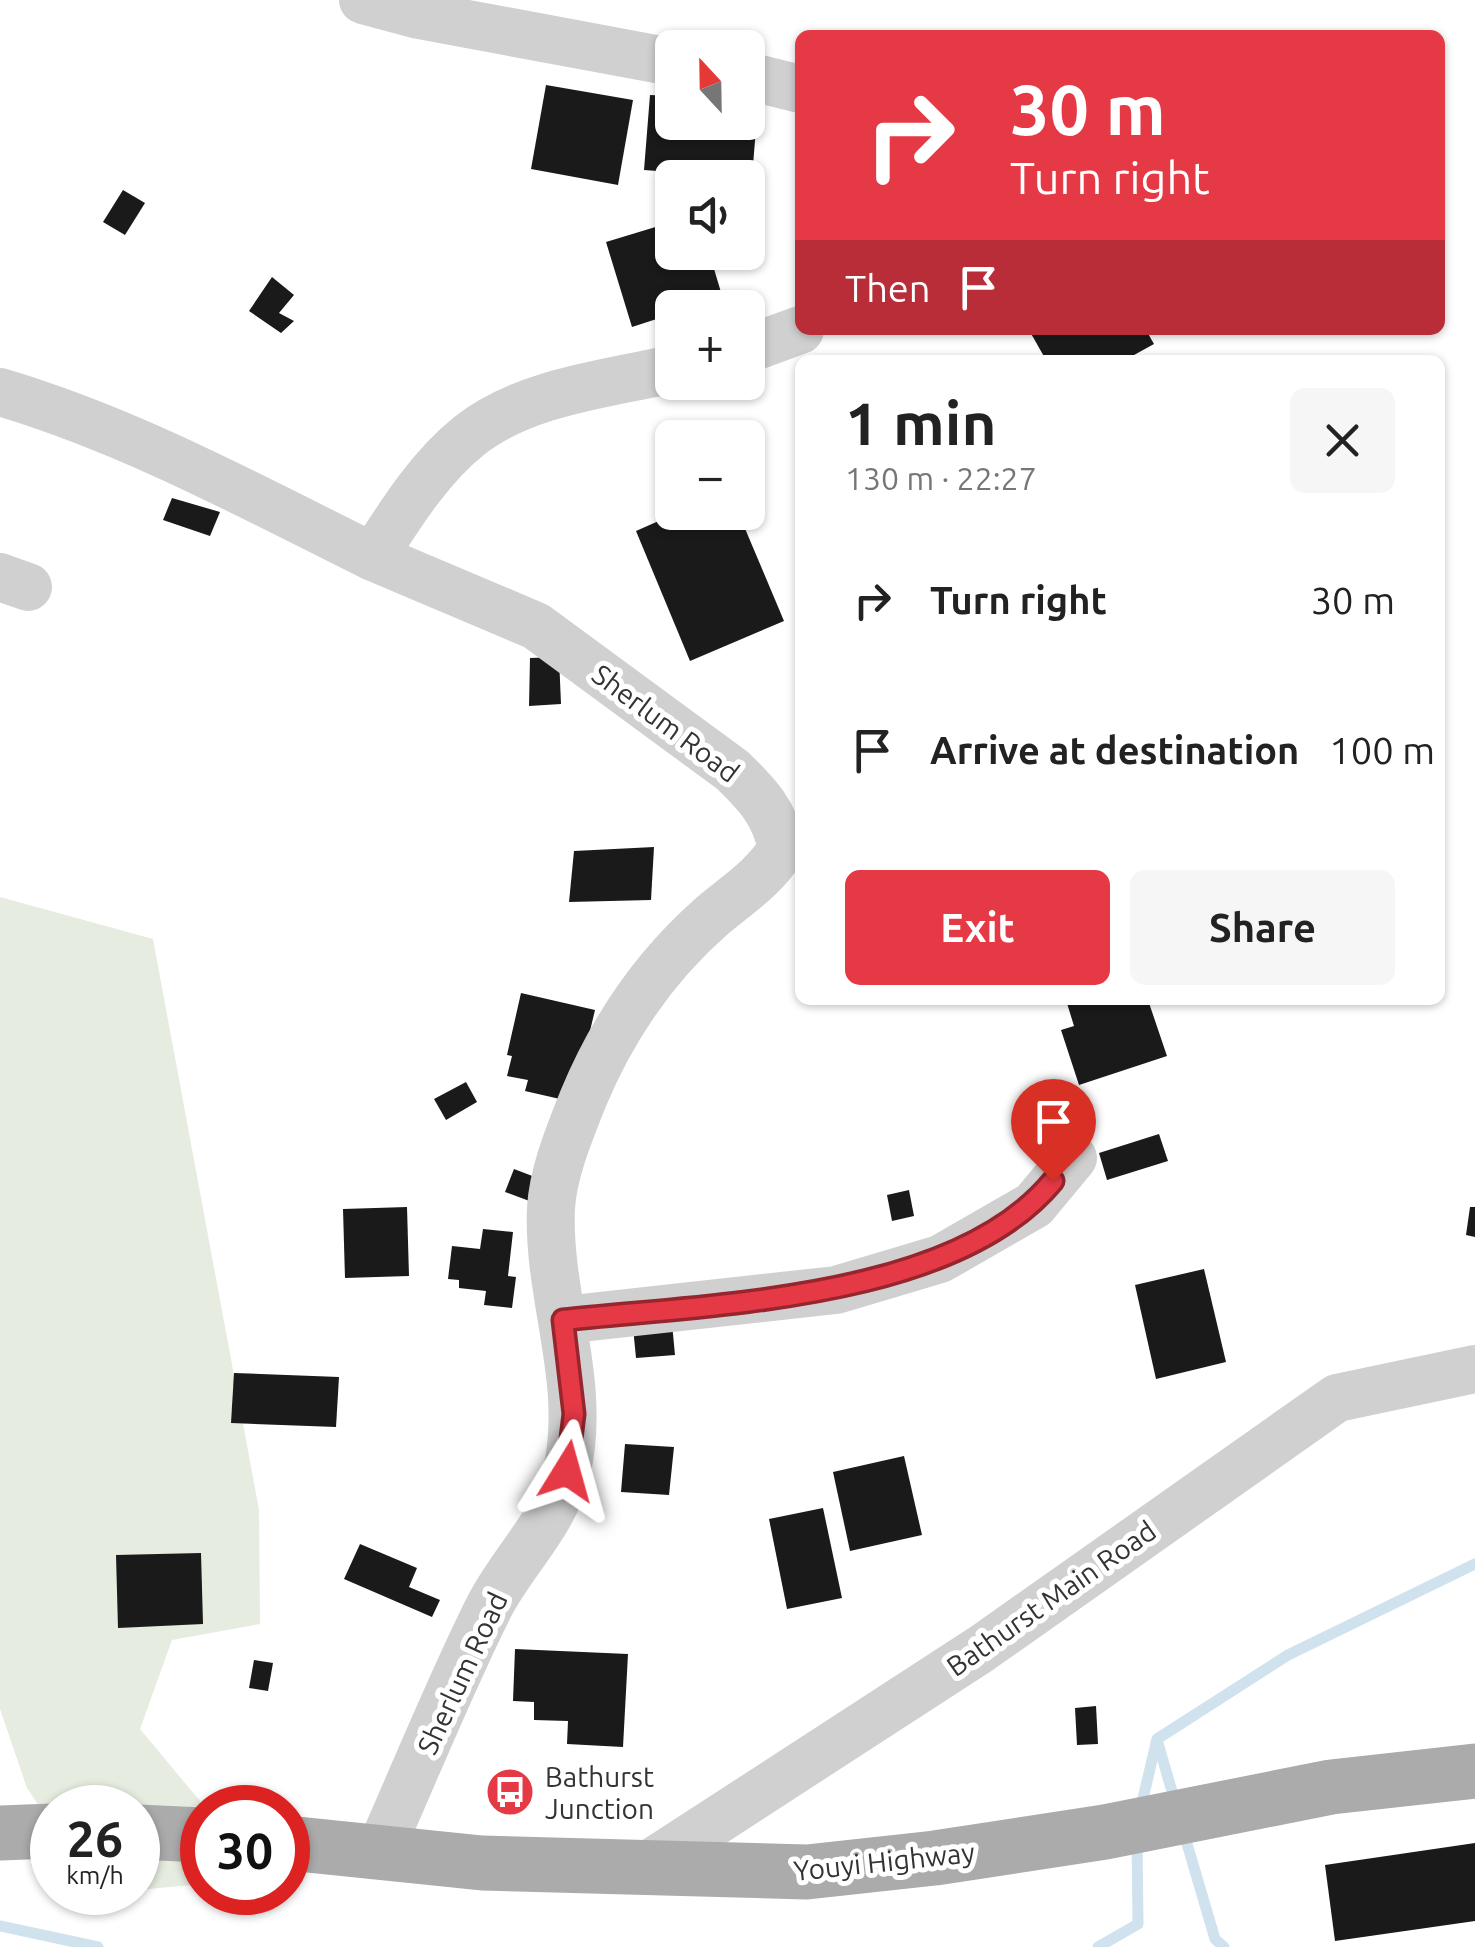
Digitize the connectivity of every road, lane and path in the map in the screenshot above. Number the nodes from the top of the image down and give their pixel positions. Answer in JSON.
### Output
{"nodes":[{"id":1,"x":363,"y":0,"type":"edge"},
{"id":2,"x":655,"y":59,"type":"edge"},
{"id":3,"x":765,"y":81,"type":"edge"},
{"id":4,"x":795,"y":89,"type":"edge"},
{"id":5,"x":795,"y":332,"type":"edge"},
{"id":6,"x":765,"y":343,"type":"edge"},
{"id":7,"x":655,"y":372,"type":"edge"},
{"id":8,"x":0,"y":392,"type":"edge"},
{"id":9,"x":372,"y":557,"type":"junction"},
{"id":10,"x":1073,"y":1158,"type":"dead end"},
{"id":11,"x":563,"y":1320,"type":"junction"},
{"id":12,"x":1475,"y":1369,"type":"edge"},
{"id":13,"x":1475,"y":1771,"type":"edge"},
{"id":14,"x":30,"y":1832,"type":"edge"},
{"id":15,"x":0,"y":1833,"type":"edge"},
{"id":16,"x":310,"y":1846,"type":"edge"},
{"id":17,"x":378,"y":1855,"type":"junction"},
{"id":18,"x":642,"y":1870,"type":"junction"}],
"edges":[{"from":1,"to":2,"type":"street"},
{"from":3,"to":4,"type":"street"},
{"from":5,"to":6,"type":"street"},
{"from":7,"to":9,"type":"street"},
{"from":8,"to":9,"type":"street","name":"Sherlum Road"},
{"from":9,"to":11,"type":"street","name":"Sherlum Road"},
{"from":10,"to":11,"type":"street"},
{"from":11,"to":17,"type":"street","name":"Sherlum Road"},
{"from":12,"to":18,"type":"street","name":"Bathurst Main Road"},
{"from":13,"to":18,"type":"main road","name":"Youyi Highway"},
{"from":14,"to":15,"type":"main road"},
{"from":16,"to":17,"type":"main road","name":"Youyi Highway"},
{"from":17,"to":18,"type":"main road","name":"Youyi Highway"}]}
